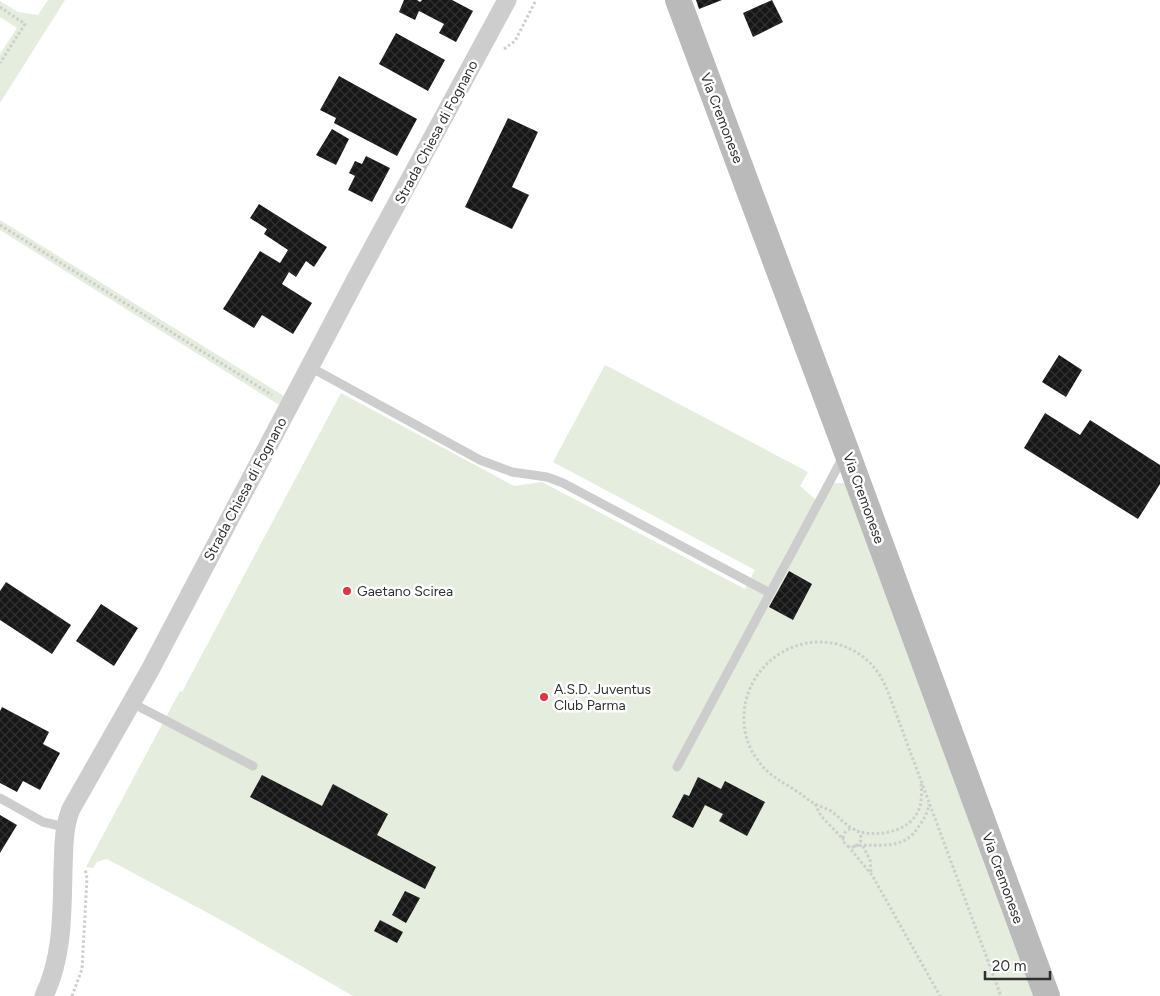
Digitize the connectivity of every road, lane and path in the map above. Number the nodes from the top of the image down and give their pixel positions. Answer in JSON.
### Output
{"nodes":[{"id":1,"x":507,"y":0,"type":"edge"},
{"id":2,"x":678,"y":0,"type":"edge"},
{"id":3,"x":0,"y":8,"type":"edge"},
{"id":4,"x":0,"y":63,"type":"edge"},
{"id":5,"x":0,"y":225,"type":"edge"},
{"id":6,"x":310,"y":367,"type":"junction"},
{"id":7,"x":290,"y":406,"type":"junction"},
{"id":8,"x":846,"y":450,"type":"junction"},
{"id":9,"x":770,"y":593,"type":"junction"},
{"id":10,"x":132,"y":703,"type":"junction"},
{"id":11,"x":253,"y":766,"type":"dead end"},
{"id":12,"x":677,"y":767,"type":"dead end"},
{"id":13,"x":921,"y":778,"type":"junction"},
{"id":14,"x":0,"y":798,"type":"edge"},
{"id":15,"x":928,"y":799,"type":"junction"},
{"id":16,"x":813,"y":802,"type":"junction"},
{"id":17,"x":66,"y":827,"type":"junction"},
{"id":18,"x":856,"y":830,"type":"junction"},
{"id":19,"x":861,"y":838,"type":"junction"},
{"id":20,"x":844,"y":841,"type":"junction"},
{"id":21,"x":848,"y":846,"type":"junction"},
{"id":22,"x":854,"y":846,"type":"junction"},
{"id":23,"x":863,"y":846,"type":"junction"},
{"id":24,"x":872,"y":875,"type":"junction"},
{"id":25,"x":44,"y":995,"type":"edge"},
{"id":26,"x":940,"y":996,"type":"edge"},
{"id":27,"x":1001,"y":996,"type":"edge"},
{"id":28,"x":1047,"y":996,"type":"edge"}],
"edges":[{"from":1,"to":6,"type":"street","name":"Strada Chiesa di Fognano"},
{"from":2,"to":8,"type":"main road","name":"Via Cremonese"},
{"from":3,"to":4,"type":"path"},
{"from":5,"to":7,"type":"path"},
{"from":6,"to":7,"type":"street","name":"Strada Chiesa di Fognano"},
{"from":6,"to":9,"type":"lane"},
{"from":7,"to":10,"type":"street","name":"Strada Chiesa di Fognano"},
{"from":8,"to":9,"type":"lane"},
{"from":8,"to":28,"type":"main road","name":"Via Cremonese"},
{"from":9,"to":12,"type":"lane"},
{"from":10,"to":11,"type":"lane"},
{"from":10,"to":17,"type":"street","name":"Strada Chiesa di Fognano"},
{"from":13,"to":15,"type":"path"},
{"from":13,"to":16,"type":"path"},
{"from":13,"to":18,"type":"path"},
{"from":14,"to":17,"type":"lane"},
{"from":15,"to":23,"type":"path"},
{"from":15,"to":27,"type":"path"},
{"from":16,"to":18,"type":"path"},
{"from":16,"to":20,"type":"path"},
{"from":17,"to":25,"type":"street","name":"Strada Chiesa di Fognano"},
{"from":18,"to":19,"type":"path"},
{"from":18,"to":20,"type":"path"},
{"from":19,"to":22,"type":"path"},
{"from":19,"to":23,"type":"path"},
{"from":20,"to":21,"type":"path"},
{"from":21,"to":22,"type":"path"},
{"from":21,"to":24,"type":"path"},
{"from":22,"to":23,"type":"path"},
{"from":23,"to":24,"type":"path"},
{"from":24,"to":26,"type":"path"}]}
